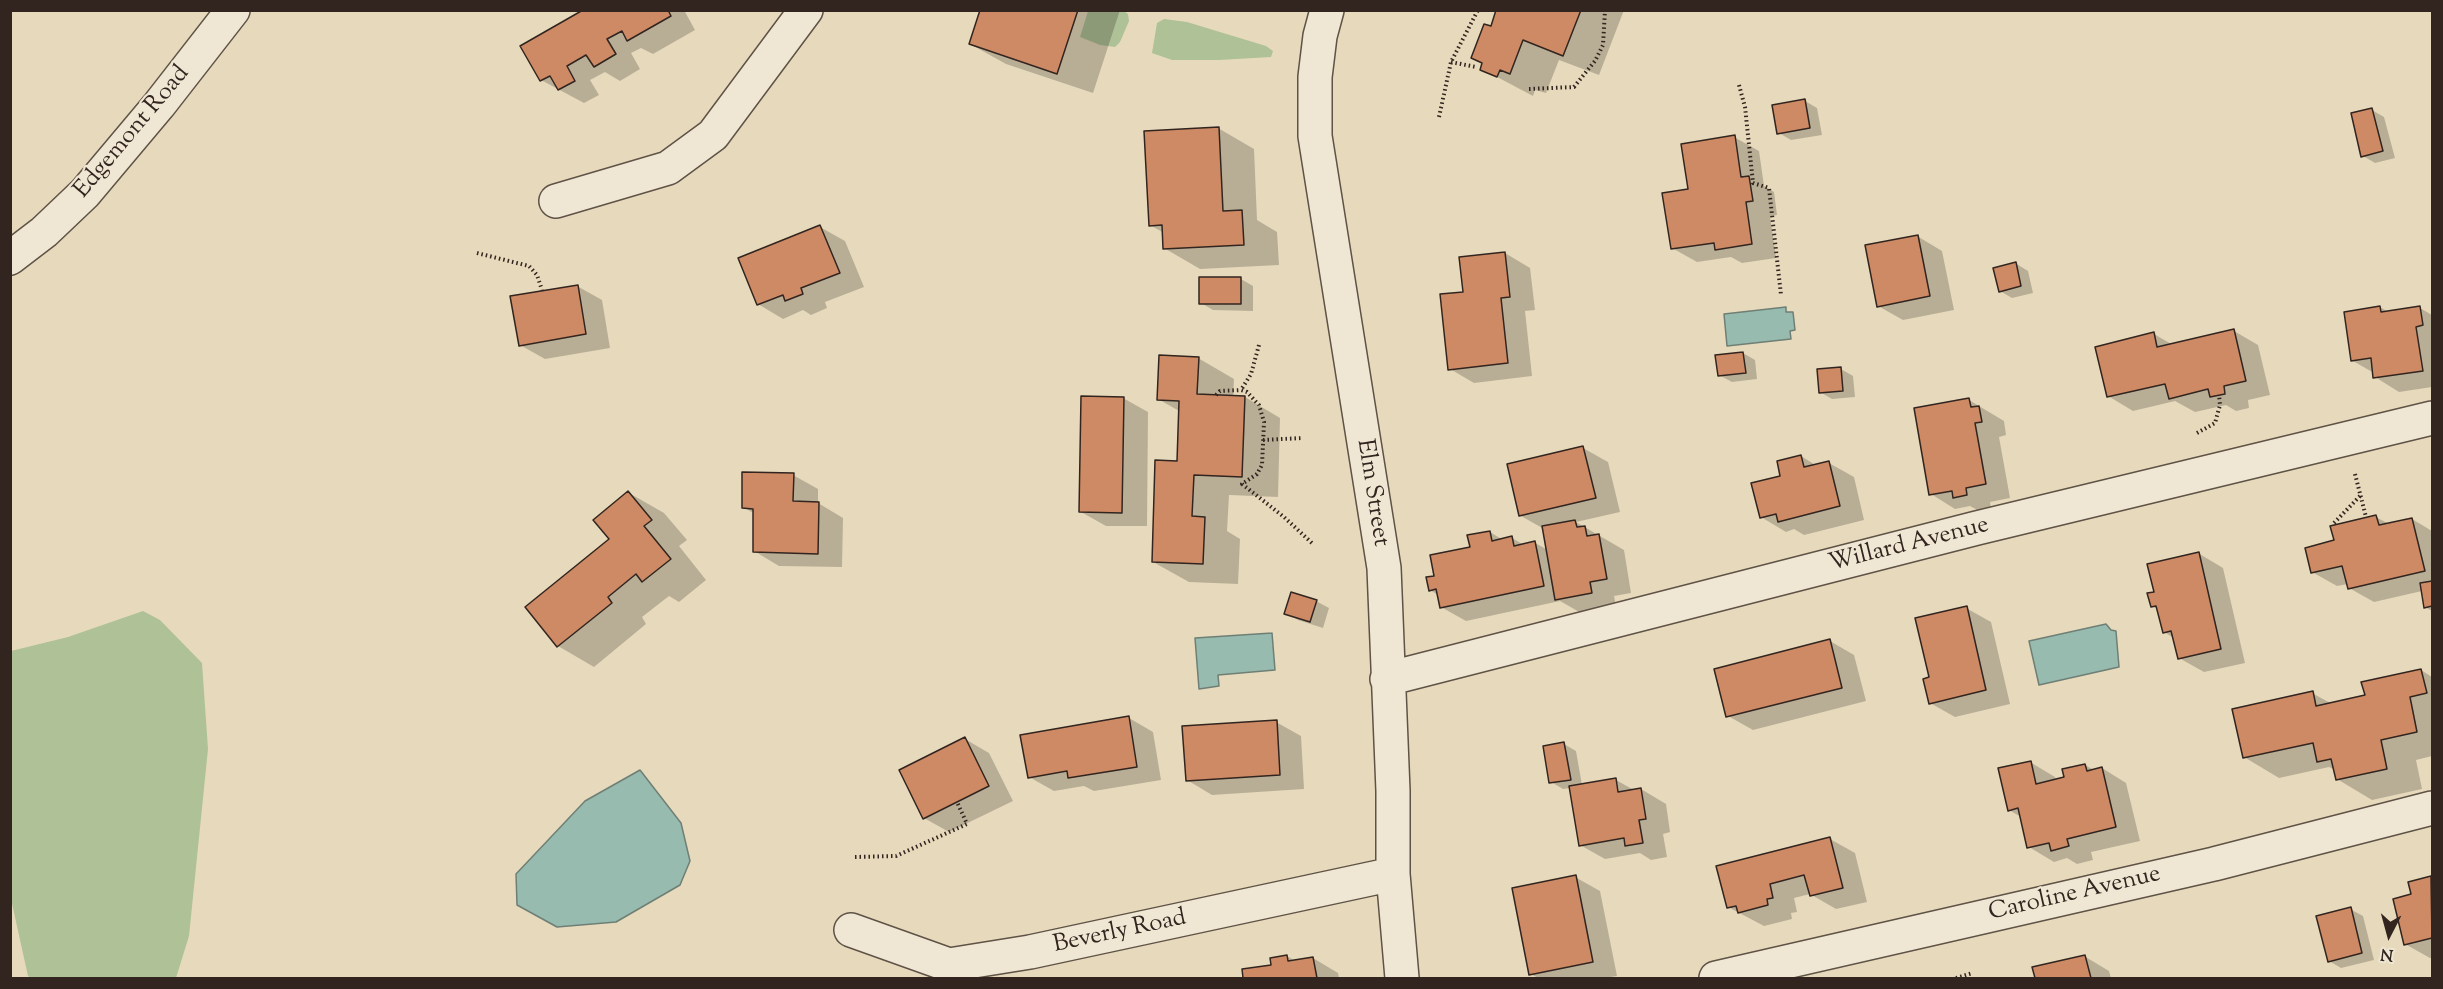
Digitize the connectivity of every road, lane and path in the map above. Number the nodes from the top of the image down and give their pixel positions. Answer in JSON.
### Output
{"nodes":[{"id":1,"x":233,"y":10,"type":"edge"},
{"id":2,"x":806,"y":10,"type":"edge"},
{"id":3,"x":1327,"y":10,"type":"edge"},
{"id":4,"x":1478,"y":10,"type":"edge"},
{"id":5,"x":1605,"y":10,"type":"edge"},
{"id":6,"x":1451,"y":62,"type":"junction"},
{"id":7,"x":1476,"y":67,"type":"dead end"},
{"id":8,"x":1739,"y":85,"type":"dead end"},
{"id":9,"x":1529,"y":89,"type":"dead end"},
{"id":10,"x":1439,"y":117,"type":"dead end"},
{"id":11,"x":556,"y":201,"type":"dead end"},
{"id":12,"x":17,"y":253,"type":"edge"},
{"id":13,"x":477,"y":253,"type":"dead end"},
{"id":14,"x":542,"y":290,"type":"dead end"},
{"id":15,"x":1781,"y":295,"type":"dead end"},
{"id":16,"x":1259,"y":345,"type":"dead end"},
{"id":17,"x":1241,"y":390,"type":"junction"},
{"id":18,"x":1216,"y":395,"type":"dead end"},
{"id":19,"x":2219,"y":395,"type":"dead end"},
{"id":20,"x":2433,"y":418,"type":"edge"},
{"id":21,"x":2191,"y":435,"type":"dead end"},
{"id":22,"x":1303,"y":438,"type":"dead end"},
{"id":23,"x":1263,"y":440,"type":"junction"},
{"id":24,"x":2360,"y":495,"type":"dead end"},
{"id":25,"x":2334,"y":523,"type":"dead end"},
{"id":26,"x":1313,"y":544,"type":"dead end"},
{"id":27,"x":1387,"y":679,"type":"junction"},
{"id":28,"x":957,"y":802,"type":"dead end"},
{"id":29,"x":2433,"y":808,"type":"edge"},
{"id":30,"x":855,"y":857,"type":"dead end"},
{"id":31,"x":1393,"y":874,"type":"junction"},
{"id":32,"x":851,"y":930,"type":"dead end"},
{"id":33,"x":1973,"y":973,"type":"dead end"},
{"id":34,"x":1402,"y":978,"type":"edge"},
{"id":35,"x":1716,"y":978,"type":"edge"},
{"id":36,"x":1956,"y":978,"type":"edge"}],
"edges":[{"from":1,"to":12,"type":"street","name":"Edgemont Road"},
{"from":2,"to":11,"type":"street"},
{"from":3,"to":27,"type":"street","name":"Elm Street"},
{"from":4,"to":6,"type":"path"},
{"from":5,"to":9,"type":"path"},
{"from":6,"to":7,"type":"path"},
{"from":6,"to":10,"type":"path"},
{"from":8,"to":15,"type":"path"},
{"from":13,"to":14,"type":"path"},
{"from":16,"to":17,"type":"path"},
{"from":17,"to":18,"type":"path"},
{"from":17,"to":23,"type":"path"},
{"from":19,"to":21,"type":"path"},
{"from":20,"to":27,"type":"street","name":"Willard Avenue"},
{"from":22,"to":23,"type":"path"},
{"from":23,"to":26,"type":"path"},
{"from":24,"to":25,"type":"path"},
{"from":27,"to":31,"type":"street","name":"Elm Street"},
{"from":28,"to":30,"type":"path"},
{"from":29,"to":35,"type":"street","name":"Caroline Avenue"},
{"from":31,"to":32,"type":"street","name":"Beverly Road"},
{"from":31,"to":34,"type":"street","name":"Elm Street"},
{"from":33,"to":36,"type":"path"}]}
